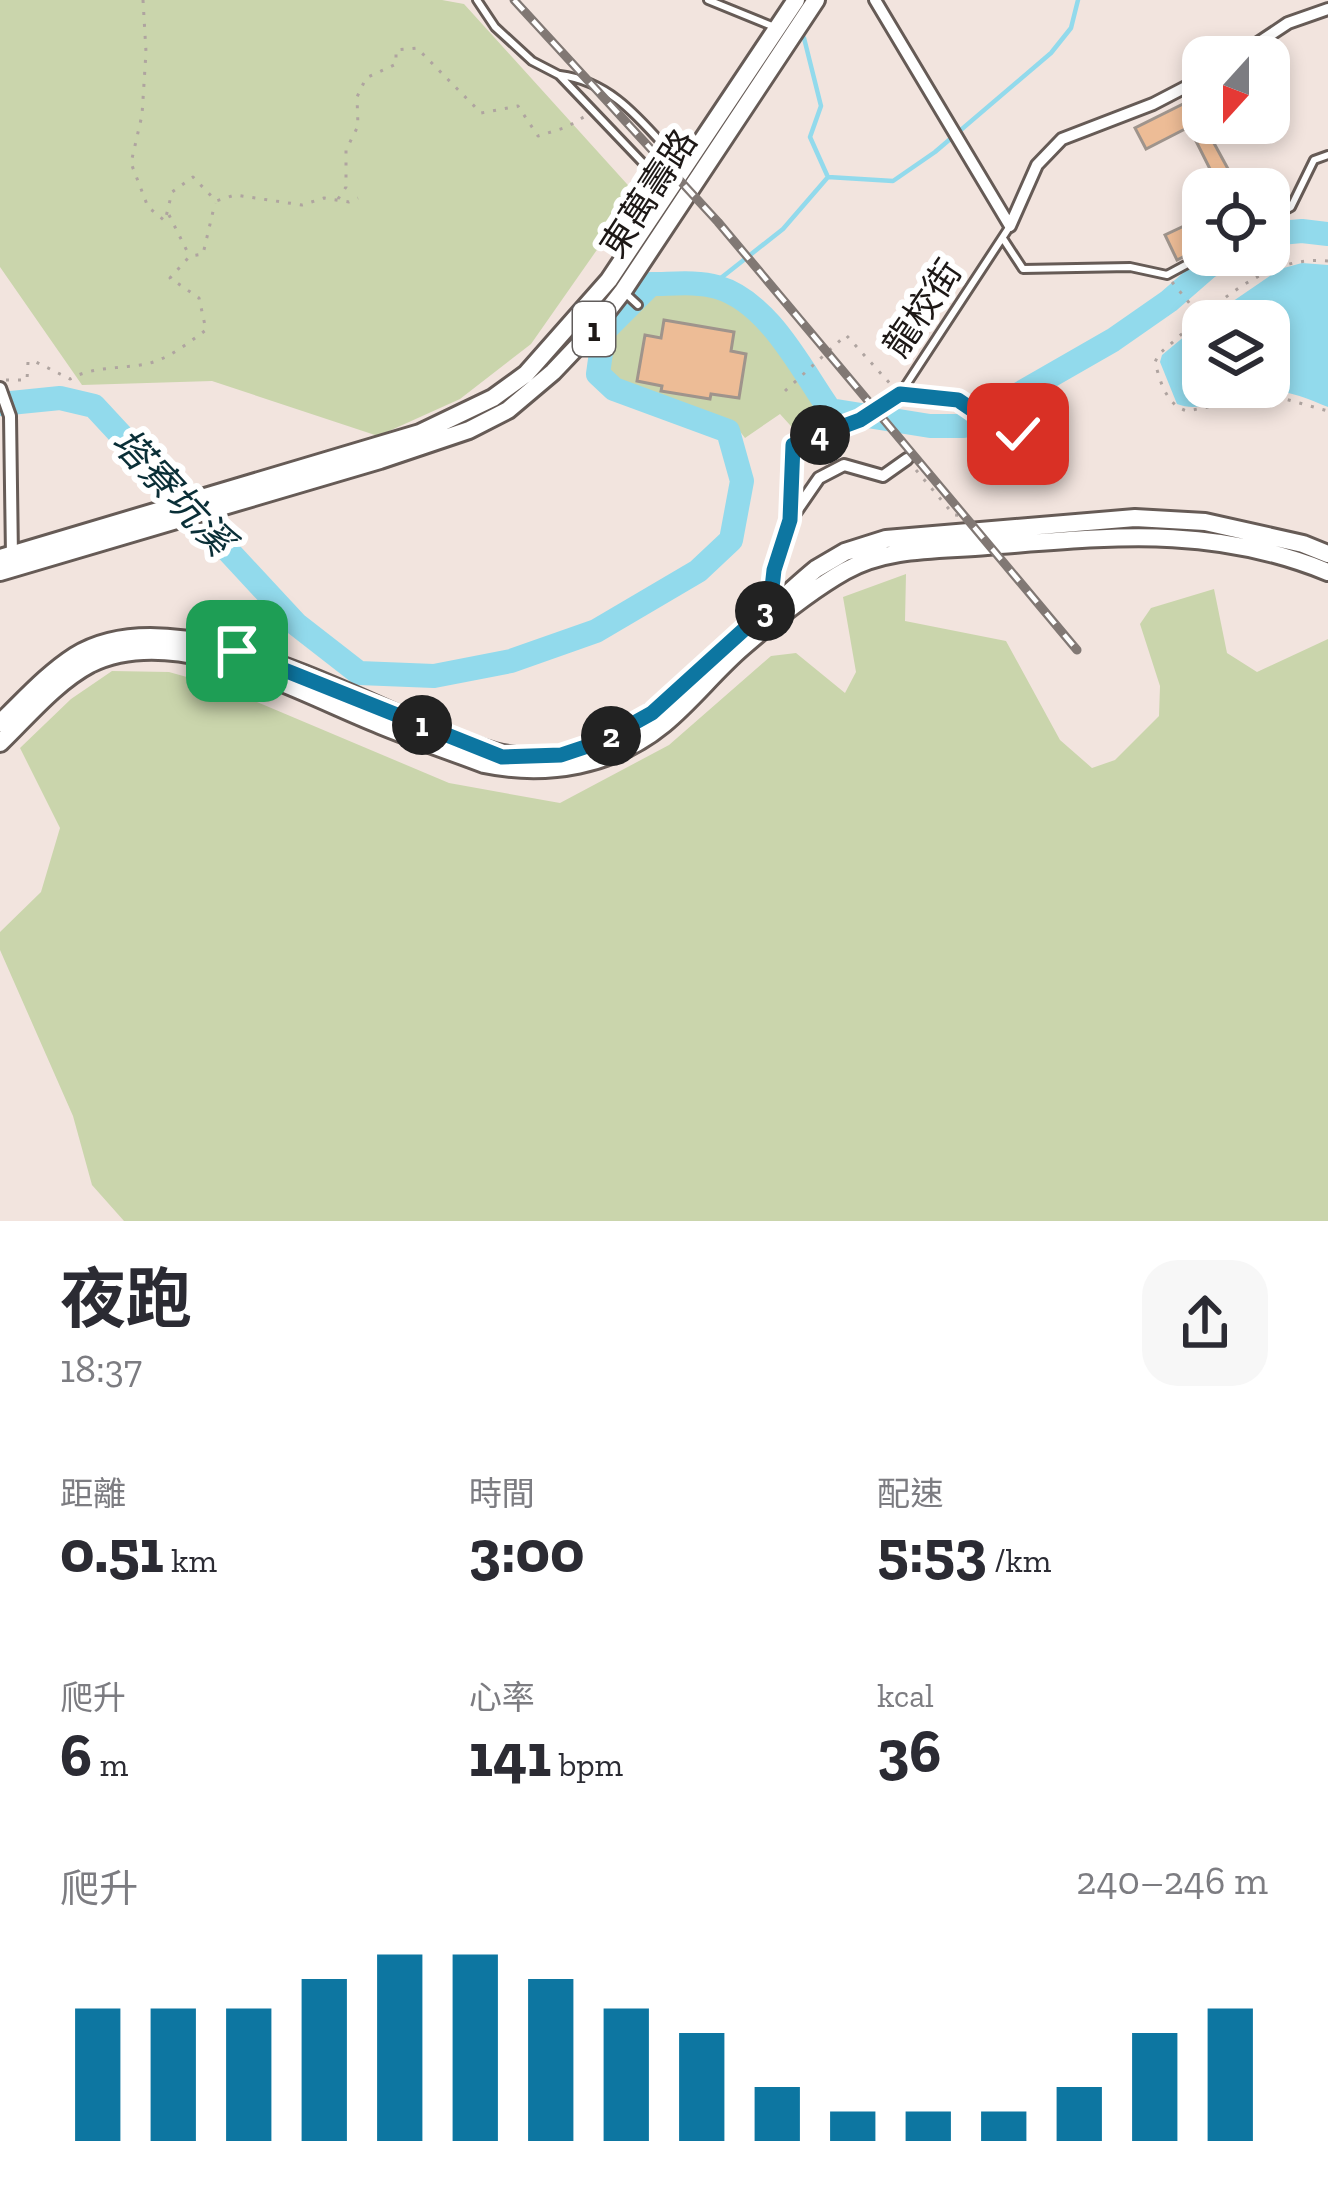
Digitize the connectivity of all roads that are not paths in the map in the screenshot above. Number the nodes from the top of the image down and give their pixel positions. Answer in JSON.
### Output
{"nodes":[{"id":1,"x":477,"y":0,"type":"edge"},
{"id":2,"x":708,"y":0,"type":"edge"},
{"id":3,"x":796,"y":0,"type":"edge"},
{"id":4,"x":816,"y":0,"type":"edge"},
{"id":5,"x":875,"y":0,"type":"edge"},
{"id":6,"x":1328,"y":9,"type":"edge"},
{"id":7,"x":784,"y":32,"type":"junction"},
{"id":8,"x":1268,"y":36,"type":"edge"},
{"id":9,"x":560,"y":75,"type":"junction"},
{"id":10,"x":1182,"y":89,"type":"edge"},
{"id":11,"x":1328,"y":155,"type":"edge"},
{"id":12,"x":691,"y":174,"type":"junction"},
{"id":13,"x":675,"y":196,"type":"junction"},
{"id":14,"x":1290,"y":208,"type":"edge"},
{"id":15,"x":1010,"y":226,"type":"junction"},
{"id":16,"x":1004,"y":240,"type":"junction"},
{"id":17,"x":1182,"y":267,"type":"edge"},
{"id":18,"x":616,"y":285,"type":"junction"},
{"id":19,"x":638,"y":305,"type":"dead end"},
{"id":20,"x":0,"y":385,"type":"edge"},
{"id":21,"x":900,"y":394,"type":"junction"},
{"id":22,"x":824,"y":420,"type":"dead end"},
{"id":23,"x":842,"y":427,"type":"junction"},
{"id":24,"x":1018,"y":434,"type":"dead end"},
{"id":25,"x":907,"y":459,"type":"road end"},
{"id":26,"x":239,"y":495,"type":"junction"},
{"id":27,"x":790,"y":520,"type":"junction"},
{"id":28,"x":1328,"y":554,"type":"edge"},
{"id":29,"x":3,"y":565,"type":"edge"},
{"id":30,"x":1328,"y":572,"type":"edge"},
{"id":31,"x":774,"y":613,"type":"junction"},
{"id":32,"x":0,"y":723,"type":"edge"},
{"id":33,"x":0,"y":743,"type":"edge"}],
"edges":[{"from":1,"to":9,"type":"lane"},
{"from":2,"to":7,"type":"lane"},
{"from":3,"to":7,"type":"main road","name":"東萬壽路","number":"1"},
{"from":4,"to":7,"type":"main road","name":"東萬壽路","number":"1"},
{"from":5,"to":15,"type":"street"},
{"from":6,"to":8,"type":"street"},
{"from":7,"to":12,"type":"main road","name":"東萬壽路","number":"1"},
{"from":9,"to":12,"type":"lane"},
{"from":9,"to":13,"type":"lane"},
{"from":10,"to":15,"type":"street"},
{"from":11,"to":14,"type":"lane"},
{"from":12,"to":13,"type":"main road","name":"東萬壽路","number":"1"},
{"from":13,"to":18,"type":"main road","name":"東萬壽路","number":"1"},
{"from":15,"to":16,"type":"lane","name":"龍校街"},
{"from":16,"to":17,"type":"lane"},
{"from":16,"to":21,"type":"lane","name":"龍校街"},
{"from":18,"to":19,"type":"lane"},
{"from":18,"to":26,"type":"main road","name":"東萬壽路","number":"1"},
{"from":20,"to":29,"type":"street"},
{"from":21,"to":23,"type":"lane","name":"龍校街"},
{"from":21,"to":24,"type":"lane"},
{"from":22,"to":23,"type":"lane"},
{"from":23,"to":27,"type":"lane","name":"龍校街"},
{"from":25,"to":27,"type":"street"},
{"from":26,"to":29,"type":"main road","number":"1"},
{"from":26,"to":29,"type":"main road","number":"1"},
{"from":27,"to":31,"type":"lane","name":"龍校街"},
{"from":28,"to":31,"type":"main road"},
{"from":30,"to":31,"type":"main road"},
{"from":31,"to":32,"type":"main road"},
{"from":31,"to":33,"type":"main road"}]}
